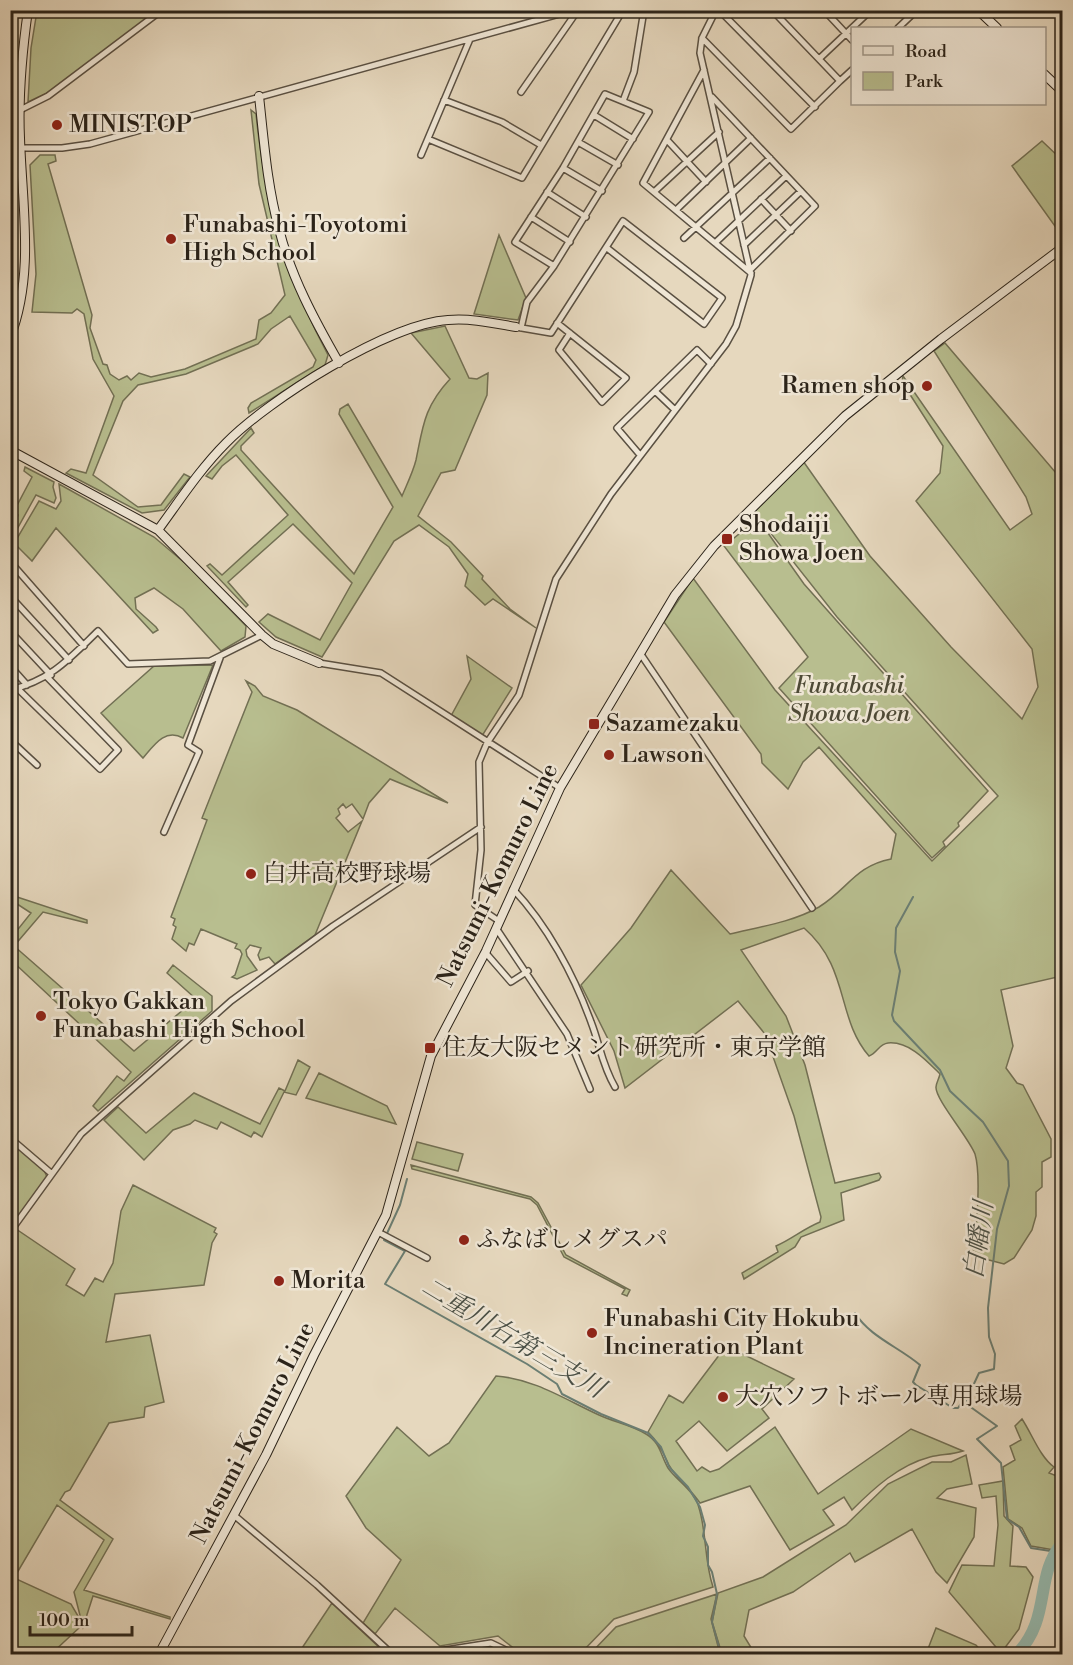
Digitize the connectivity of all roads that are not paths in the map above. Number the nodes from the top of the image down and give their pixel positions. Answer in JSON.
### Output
{"nodes":[{"id":1,"x":28,"y":10,"type":"edge"},
{"id":2,"x":162,"y":10,"type":"edge"},
{"id":3,"x":576,"y":10,"type":"edge"},
{"id":4,"x":623,"y":10,"type":"edge"},
{"id":5,"x":644,"y":10,"type":"edge"},
{"id":6,"x":717,"y":10,"type":"edge"},
{"id":7,"x":772,"y":10,"type":"edge"},
{"id":8,"x":824,"y":10,"type":"edge"},
{"id":9,"x":871,"y":10,"type":"edge"},
{"id":10,"x":917,"y":10,"type":"edge"},
{"id":11,"x":978,"y":10,"type":"edge"},
{"id":12,"x":853,"y":27,"type":"edge"},
{"id":13,"x":898,"y":27,"type":"edge"},
{"id":14,"x":996,"y":27,"type":"edge"},
{"id":15,"x":851,"y":28,"type":"edge"},
{"id":16,"x":846,"y":33,"type":"junction"},
{"id":17,"x":702,"y":38,"type":"junction"},
{"id":18,"x":470,"y":39,"type":"junction"},
{"id":19,"x":851,"y":39,"type":"edge"},
{"id":20,"x":819,"y":59,"type":"junction"},
{"id":21,"x":704,"y":70,"type":"junction"},
{"id":22,"x":851,"y":71,"type":"edge"},
{"id":23,"x":1046,"y":76,"type":"edge"},
{"id":24,"x":840,"y":81,"type":"junction"},
{"id":25,"x":1062,"y":91,"type":"edge"},
{"id":26,"x":521,"y":92,"type":"dead end"},
{"id":27,"x":259,"y":96,"type":"junction"},
{"id":28,"x":711,"y":96,"type":"junction"},
{"id":29,"x":444,"y":100,"type":"junction"},
{"id":30,"x":623,"y":101,"type":"junction"},
{"id":31,"x":815,"y":107,"type":"junction"},
{"id":32,"x":20,"y":110,"type":"junction"},
{"id":33,"x":594,"y":115,"type":"junction"},
{"id":34,"x":719,"y":132,"type":"junction"},
{"id":35,"x":751,"y":138,"type":"junction"},
{"id":36,"x":428,"y":139,"type":"junction"},
{"id":37,"x":633,"y":140,"type":"junction"},
{"id":38,"x":667,"y":140,"type":"junction"},
{"id":39,"x":578,"y":142,"type":"junction"},
{"id":40,"x":541,"y":145,"type":"junction"},
{"id":41,"x":10,"y":148,"type":"edge"},
{"id":42,"x":20,"y":148,"type":"junction"},
{"id":43,"x":421,"y":155,"type":"dead end"},
{"id":44,"x":770,"y":158,"type":"junction"},
{"id":45,"x":688,"y":161,"type":"junction"},
{"id":46,"x":726,"y":163,"type":"junction"},
{"id":47,"x":618,"y":165,"type":"junction"},
{"id":48,"x":563,"y":168,"type":"junction"},
{"id":49,"x":786,"y":176,"type":"junction"},
{"id":50,"x":706,"y":182,"type":"junction"},
{"id":51,"x":602,"y":191,"type":"junction"},
{"id":52,"x":547,"y":192,"type":"junction"},
{"id":53,"x":654,"y":192,"type":"junction"},
{"id":54,"x":732,"y":192,"type":"junction"},
{"id":55,"x":801,"y":192,"type":"junction"},
{"id":56,"x":761,"y":199,"type":"junction"},
{"id":57,"x":676,"y":210,"type":"junction"},
{"id":58,"x":776,"y":215,"type":"junction"},
{"id":59,"x":531,"y":217,"type":"junction"},
{"id":60,"x":586,"y":217,"type":"junction"},
{"id":61,"x":739,"y":220,"type":"junction"},
{"id":62,"x":696,"y":227,"type":"junction"},
{"id":63,"x":791,"y":231,"type":"junction"},
{"id":64,"x":684,"y":238,"type":"dead end"},
{"id":65,"x":570,"y":242,"type":"junction"},
{"id":66,"x":715,"y":243,"type":"junction"},
{"id":67,"x":744,"y":245,"type":"junction"},
{"id":68,"x":607,"y":248,"type":"junction"},
{"id":69,"x":1062,"y":248,"type":"edge"},
{"id":70,"x":554,"y":266,"type":"junction"},
{"id":71,"x":750,"y":271,"type":"junction"},
{"id":72,"x":557,"y":323,"type":"junction"},
{"id":73,"x":518,"y":327,"type":"junction"},
{"id":74,"x":570,"y":333,"type":"junction"},
{"id":75,"x":10,"y":338,"type":"edge"},
{"id":76,"x":339,"y":363,"type":"junction"},
{"id":77,"x":711,"y":364,"type":"junction"},
{"id":78,"x":655,"y":391,"type":"junction"},
{"id":79,"x":675,"y":410,"type":"junction"},
{"id":80,"x":10,"y":450,"type":"edge"},
{"id":81,"x":640,"y":454,"type":"junction"},
{"id":82,"x":158,"y":530,"type":"junction"},
{"id":83,"x":10,"y":567,"type":"edge"},
{"id":84,"x":10,"y":596,"type":"edge"},
{"id":85,"x":10,"y":631,"type":"edge"},
{"id":86,"x":262,"y":635,"type":"junction"},
{"id":87,"x":84,"y":646,"type":"junction"},
{"id":88,"x":640,"y":653,"type":"junction"},
{"id":89,"x":220,"y":657,"type":"junction"},
{"id":90,"x":69,"y":660,"type":"junction"},
{"id":91,"x":319,"y":663,"type":"joint"},
{"id":92,"x":10,"y":666,"type":"edge"},
{"id":93,"x":49,"y":676,"type":"junction"},
{"id":94,"x":27,"y":685,"type":"junction"},
{"id":95,"x":17,"y":688,"type":"junction"},
{"id":96,"x":10,"y":690,"type":"edge"},
{"id":97,"x":10,"y":740,"type":"edge"},
{"id":98,"x":486,"y":743,"type":"junction"},
{"id":99,"x":37,"y":765,"type":"dead end"},
{"id":100,"x":560,"y":788,"type":"junction"},
{"id":101,"x":481,"y":827,"type":"junction"},
{"id":102,"x":164,"y":832,"type":"dead end"},
{"id":103,"x":513,"y":889,"type":"junction"},
{"id":104,"x":812,"y":908,"type":"dead end"},
{"id":105,"x":498,"y":924,"type":"junction"},
{"id":106,"x":485,"y":952,"type":"junction"},
{"id":107,"x":528,"y":971,"type":"junction"},
{"id":108,"x":615,"y":1087,"type":"dead end"},
{"id":109,"x":590,"y":1089,"type":"dead end"},
{"id":110,"x":10,"y":1138,"type":"edge"},
{"id":111,"x":52,"y":1174,"type":"junction"},
{"id":112,"x":10,"y":1232,"type":"edge"},
{"id":113,"x":378,"y":1232,"type":"junction"},
{"id":114,"x":427,"y":1258,"type":"dead end"},
{"id":115,"x":235,"y":1516,"type":"junction"},
{"id":116,"x":159,"y":1654,"type":"edge"},
{"id":117,"x":392,"y":1654,"type":"edge"},
{"id":118,"x":420,"y":1654,"type":"edge"},
{"id":119,"x":514,"y":1654,"type":"edge"}],
"edges":[{"from":1,"to":32,"type":"main road"},
{"from":2,"to":32,"type":"street"},
{"from":3,"to":18,"type":"street"},
{"from":3,"to":26,"type":"street"},
{"from":4,"to":40,"type":"street"},
{"from":5,"to":30,"type":"street"},
{"from":6,"to":17,"type":"street"},
{"from":6,"to":31,"type":"street"},
{"from":7,"to":20,"type":"street"},
{"from":8,"to":16,"type":"street"},
{"from":9,"to":12,"type":"street"},
{"from":10,"to":13,"type":"street"},
{"from":11,"to":14,"type":"main road"},
{"from":15,"to":16,"type":"street"},
{"from":16,"to":19,"type":"street"},
{"from":16,"to":20,"type":"street"},
{"from":17,"to":21,"type":"street"},
{"from":17,"to":31,"type":"street"},
{"from":18,"to":27,"type":"street"},
{"from":18,"to":29,"type":"street"},
{"from":20,"to":24,"type":"street"},
{"from":21,"to":28,"type":"street"},
{"from":21,"to":38,"type":"street"},
{"from":22,"to":24,"type":"street"},
{"from":23,"to":25,"type":"main road"},
{"from":24,"to":31,"type":"street"},
{"from":27,"to":42,"type":"street"},
{"from":27,"to":76,"type":"main road"},
{"from":28,"to":34,"type":"street"},
{"from":28,"to":35,"type":"street"},
{"from":29,"to":36,"type":"street"},
{"from":29,"to":40,"type":"street"},
{"from":30,"to":33,"type":"street"},
{"from":30,"to":37,"type":"street"},
{"from":32,"to":42,"type":"main road"},
{"from":33,"to":37,"type":"street"},
{"from":33,"to":39,"type":"street"},
{"from":34,"to":45,"type":"street"},
{"from":34,"to":46,"type":"street"},
{"from":35,"to":44,"type":"street"},
{"from":35,"to":46,"type":"street"},
{"from":36,"to":40,"type":"street"},
{"from":36,"to":43,"type":"street"},
{"from":37,"to":47,"type":"street"},
{"from":38,"to":45,"type":"street"},
{"from":38,"to":53,"type":"street"},
{"from":39,"to":47,"type":"street"},
{"from":39,"to":48,"type":"street"},
{"from":41,"to":42,"type":"street"},
{"from":42,"to":75,"type":"main road"},
{"from":44,"to":49,"type":"street"},
{"from":44,"to":54,"type":"street"},
{"from":45,"to":50,"type":"street"},
{"from":45,"to":53,"type":"street"},
{"from":46,"to":50,"type":"street"},
{"from":46,"to":54,"type":"street"},
{"from":47,"to":51,"type":"street"},
{"from":48,"to":51,"type":"street"},
{"from":48,"to":52,"type":"street"},
{"from":49,"to":55,"type":"street"},
{"from":49,"to":56,"type":"street"},
{"from":50,"to":57,"type":"street"},
{"from":51,"to":60,"type":"street"},
{"from":52,"to":59,"type":"street"},
{"from":52,"to":60,"type":"street"},
{"from":53,"to":57,"type":"street"},
{"from":54,"to":61,"type":"street"},
{"from":54,"to":62,"type":"street"},
{"from":55,"to":58,"type":"street"},
{"from":55,"to":63,"type":"street"},
{"from":56,"to":58,"type":"street"},
{"from":56,"to":61,"type":"street"},
{"from":57,"to":62,"type":"street"},
{"from":58,"to":63,"type":"street"},
{"from":58,"to":67,"type":"street"},
{"from":59,"to":65,"type":"street"},
{"from":59,"to":70,"type":"street"},
{"from":60,"to":65,"type":"street"},
{"from":61,"to":66,"type":"street"},
{"from":61,"to":67,"type":"street"},
{"from":62,"to":64,"type":"street"},
{"from":62,"to":66,"type":"street"},
{"from":63,"to":71,"type":"street"},
{"from":65,"to":70,"type":"street"},
{"from":66,"to":71,"type":"street"},
{"from":67,"to":71,"type":"street"},
{"from":68,"to":68,"type":"street"},
{"from":68,"to":72,"type":"street"},
{"from":69,"to":88,"type":"main road","name":"Natsumi-Komuro Line"},
{"from":70,"to":73,"type":"street"},
{"from":71,"to":77,"type":"street"},
{"from":72,"to":73,"type":"street"},
{"from":72,"to":74,"type":"street"},
{"from":73,"to":76,"type":"main road"},
{"from":74,"to":74,"type":"street"},
{"from":76,"to":82,"type":"main road"},
{"from":77,"to":78,"type":"street"},
{"from":77,"to":79,"type":"street"},
{"from":78,"to":79,"type":"street"},
{"from":78,"to":81,"type":"street"},
{"from":79,"to":81,"type":"street"},
{"from":80,"to":82,"type":"main road"},
{"from":81,"to":98,"type":"street"},
{"from":82,"to":86,"type":"main road"},
{"from":83,"to":87,"type":"street"},
{"from":84,"to":90,"type":"street"},
{"from":85,"to":93,"type":"street"},
{"from":86,"to":89,"type":"street"},
{"from":86,"to":91,"type":"main road"},
{"from":87,"to":89,"type":"street"},
{"from":87,"to":90,"type":"street"},
{"from":88,"to":100,"type":"main road","name":"Natsumi-Komuro Line"},
{"from":88,"to":104,"type":"street"},
{"from":89,"to":102,"type":"street"},
{"from":90,"to":93,"type":"street"},
{"from":91,"to":98,"type":"street"},
{"from":92,"to":94,"type":"street"},
{"from":93,"to":94,"type":"street"},
{"from":93,"to":95,"type":"street"},
{"from":94,"to":95,"type":"street"},
{"from":95,"to":96,"type":"street"},
{"from":97,"to":99,"type":"street"},
{"from":98,"to":100,"type":"street"},
{"from":98,"to":101,"type":"street"},
{"from":100,"to":103,"type":"main road","name":"Natsumi-Komuro Line"},
{"from":101,"to":105,"type":"street"},
{"from":101,"to":111,"type":"street"},
{"from":103,"to":105,"type":"main road","name":"Natsumi-Komuro Line"},
{"from":103,"to":108,"type":"street"},
{"from":105,"to":106,"type":"main road","name":"Natsumi-Komuro Line"},
{"from":105,"to":107,"type":"street"},
{"from":106,"to":107,"type":"street"},
{"from":106,"to":113,"type":"main road","name":"Natsumi-Komuro Line"},
{"from":107,"to":109,"type":"street"},
{"from":110,"to":111,"type":"street"},
{"from":111,"to":112,"type":"street"},
{"from":113,"to":114,"type":"street"},
{"from":113,"to":115,"type":"main road","name":"Natsumi-Komuro Line"},
{"from":115,"to":116,"type":"main road","name":"Natsumi-Komuro Line"},
{"from":115,"to":117,"type":"street"},
{"from":118,"to":119,"type":"street"}]}
